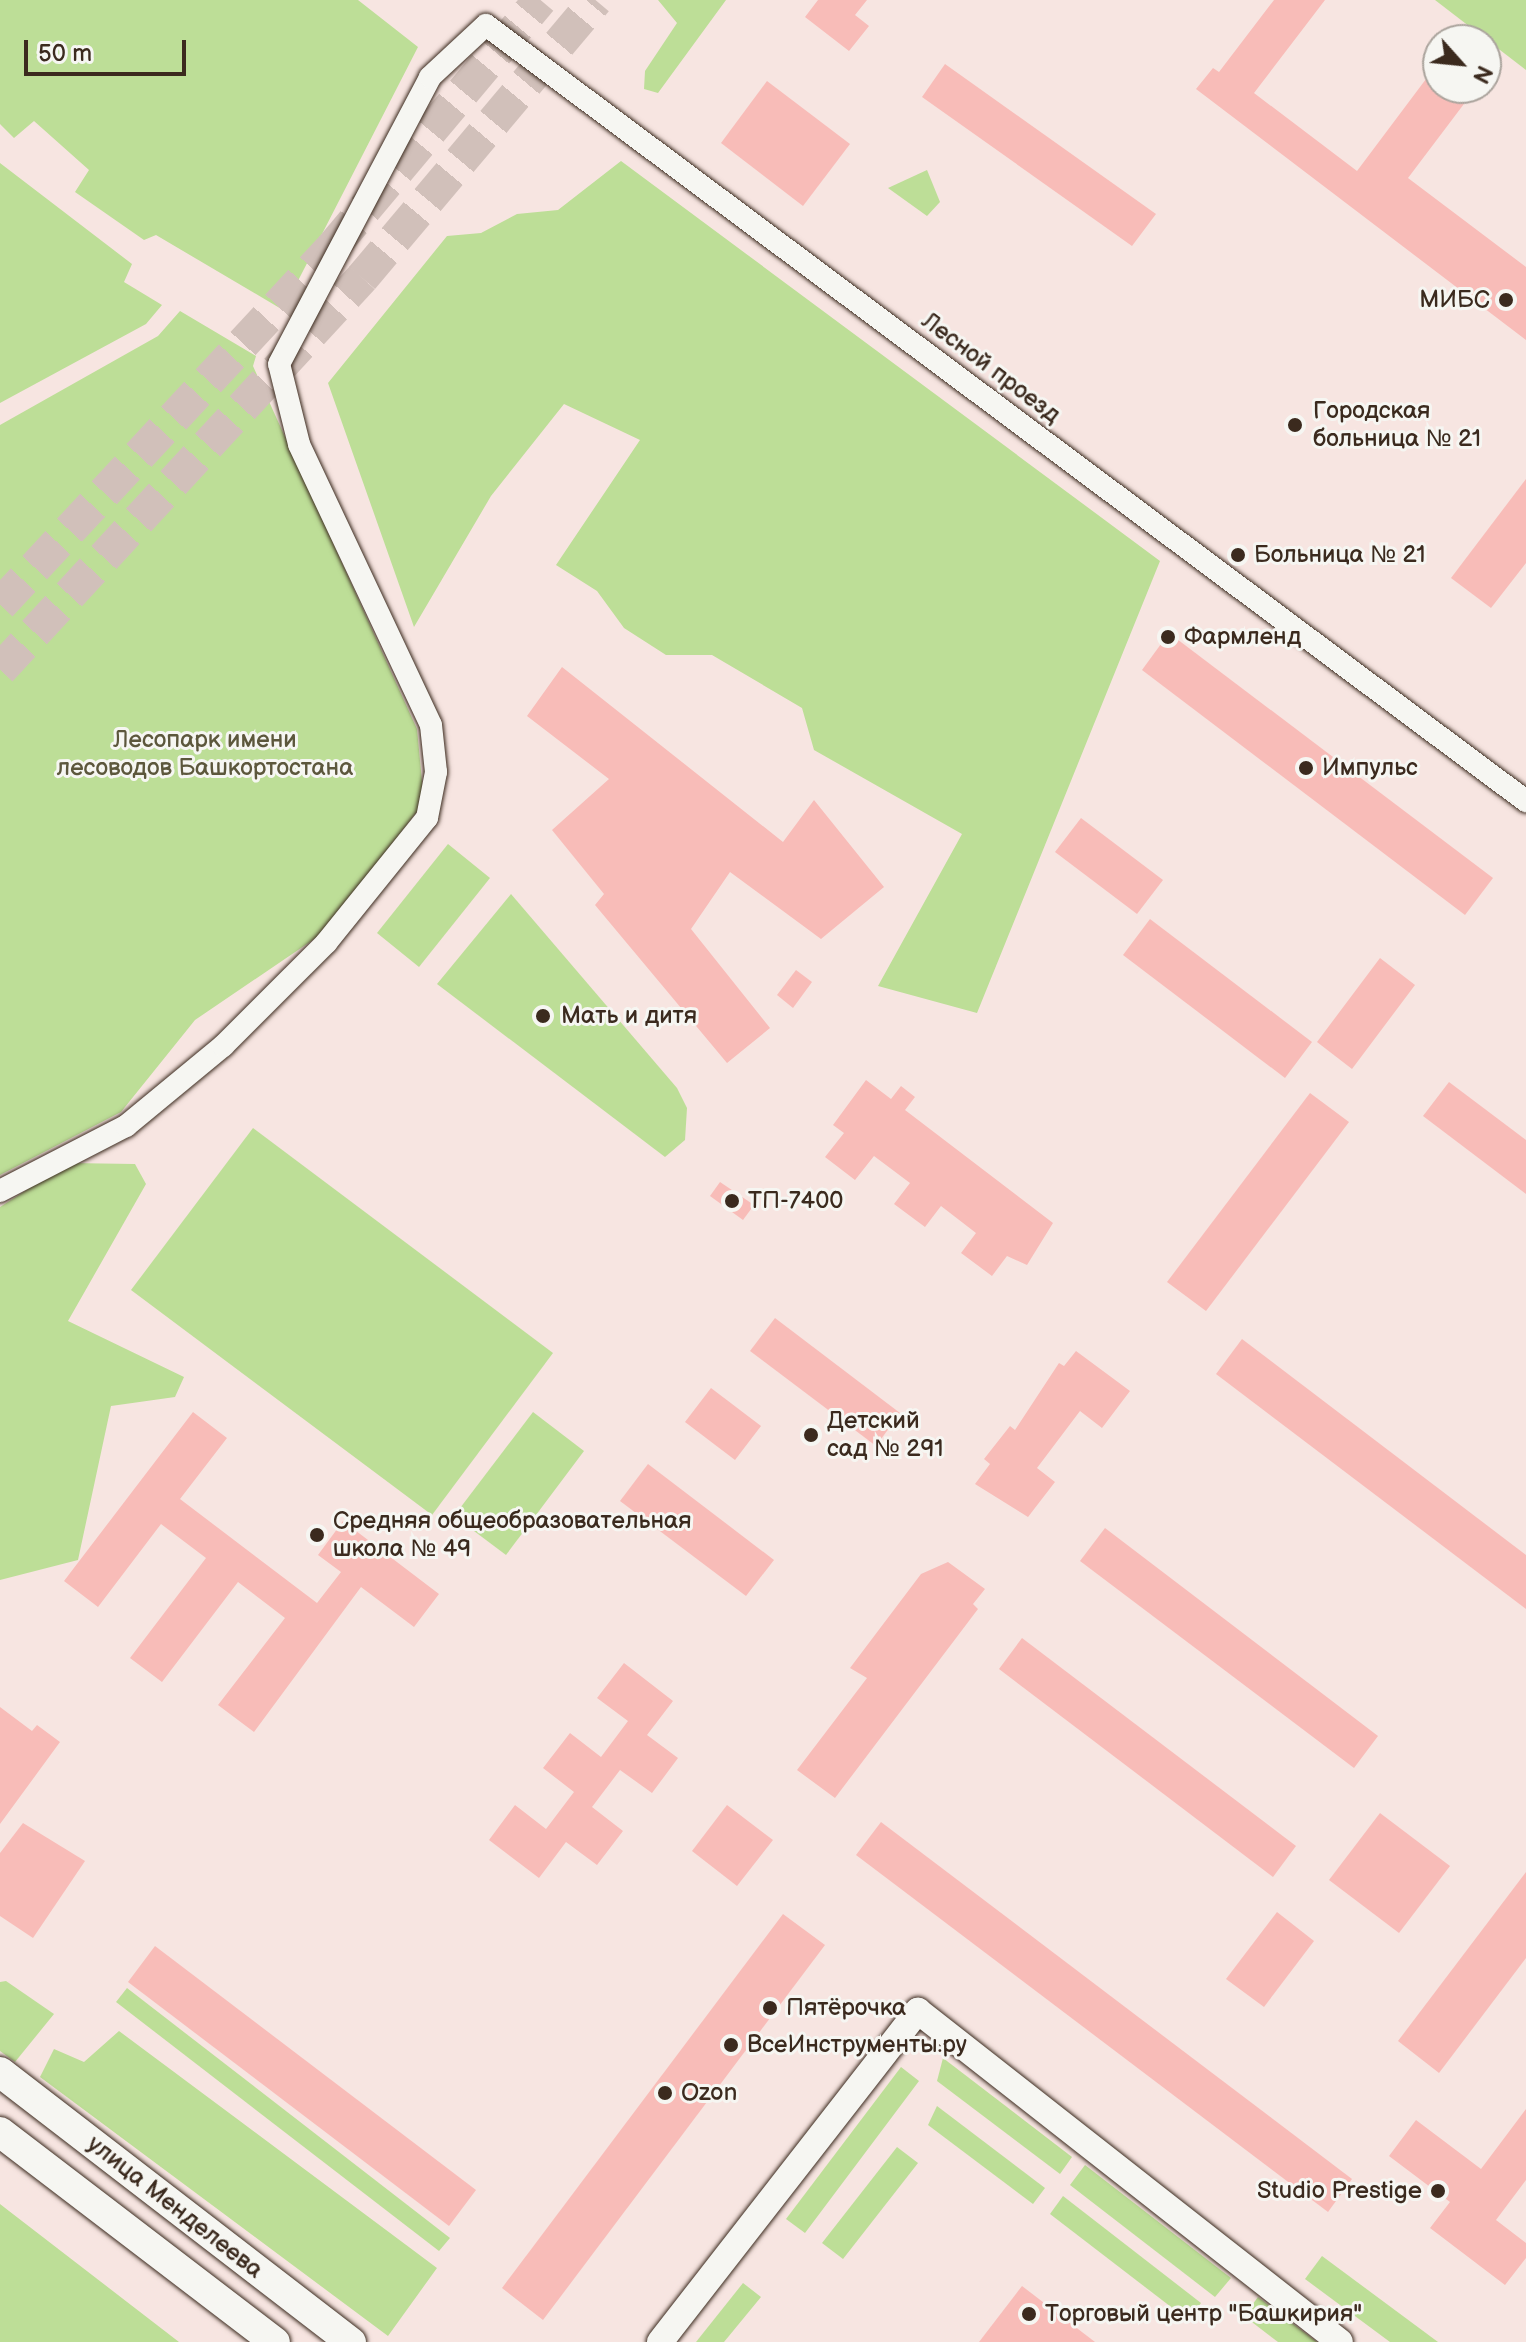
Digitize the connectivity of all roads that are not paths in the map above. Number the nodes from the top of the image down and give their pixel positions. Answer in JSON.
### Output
{"nodes":[{"id":1,"x":1526,"y":801,"type":"edge"},
{"id":2,"x":0,"y":1191,"type":"edge"},
{"id":3,"x":0,"y":2072,"type":"edge"},
{"id":4,"x":0,"y":2132,"type":"edge"},
{"id":5,"x":275,"y":2342,"type":"edge"},
{"id":6,"x":351,"y":2342,"type":"edge"},
{"id":7,"x":660,"y":2342,"type":"edge"},
{"id":8,"x":1340,"y":2342,"type":"edge"}],
"edges":[{"from":1,"to":2,"type":"street","name":"Лесной проезд"},
{"from":3,"to":6,"type":"main road","name":"улица Менделеева"},
{"from":4,"to":5,"type":"main road","name":"улица Менделеева"},
{"from":7,"to":8,"type":"street"}]}
